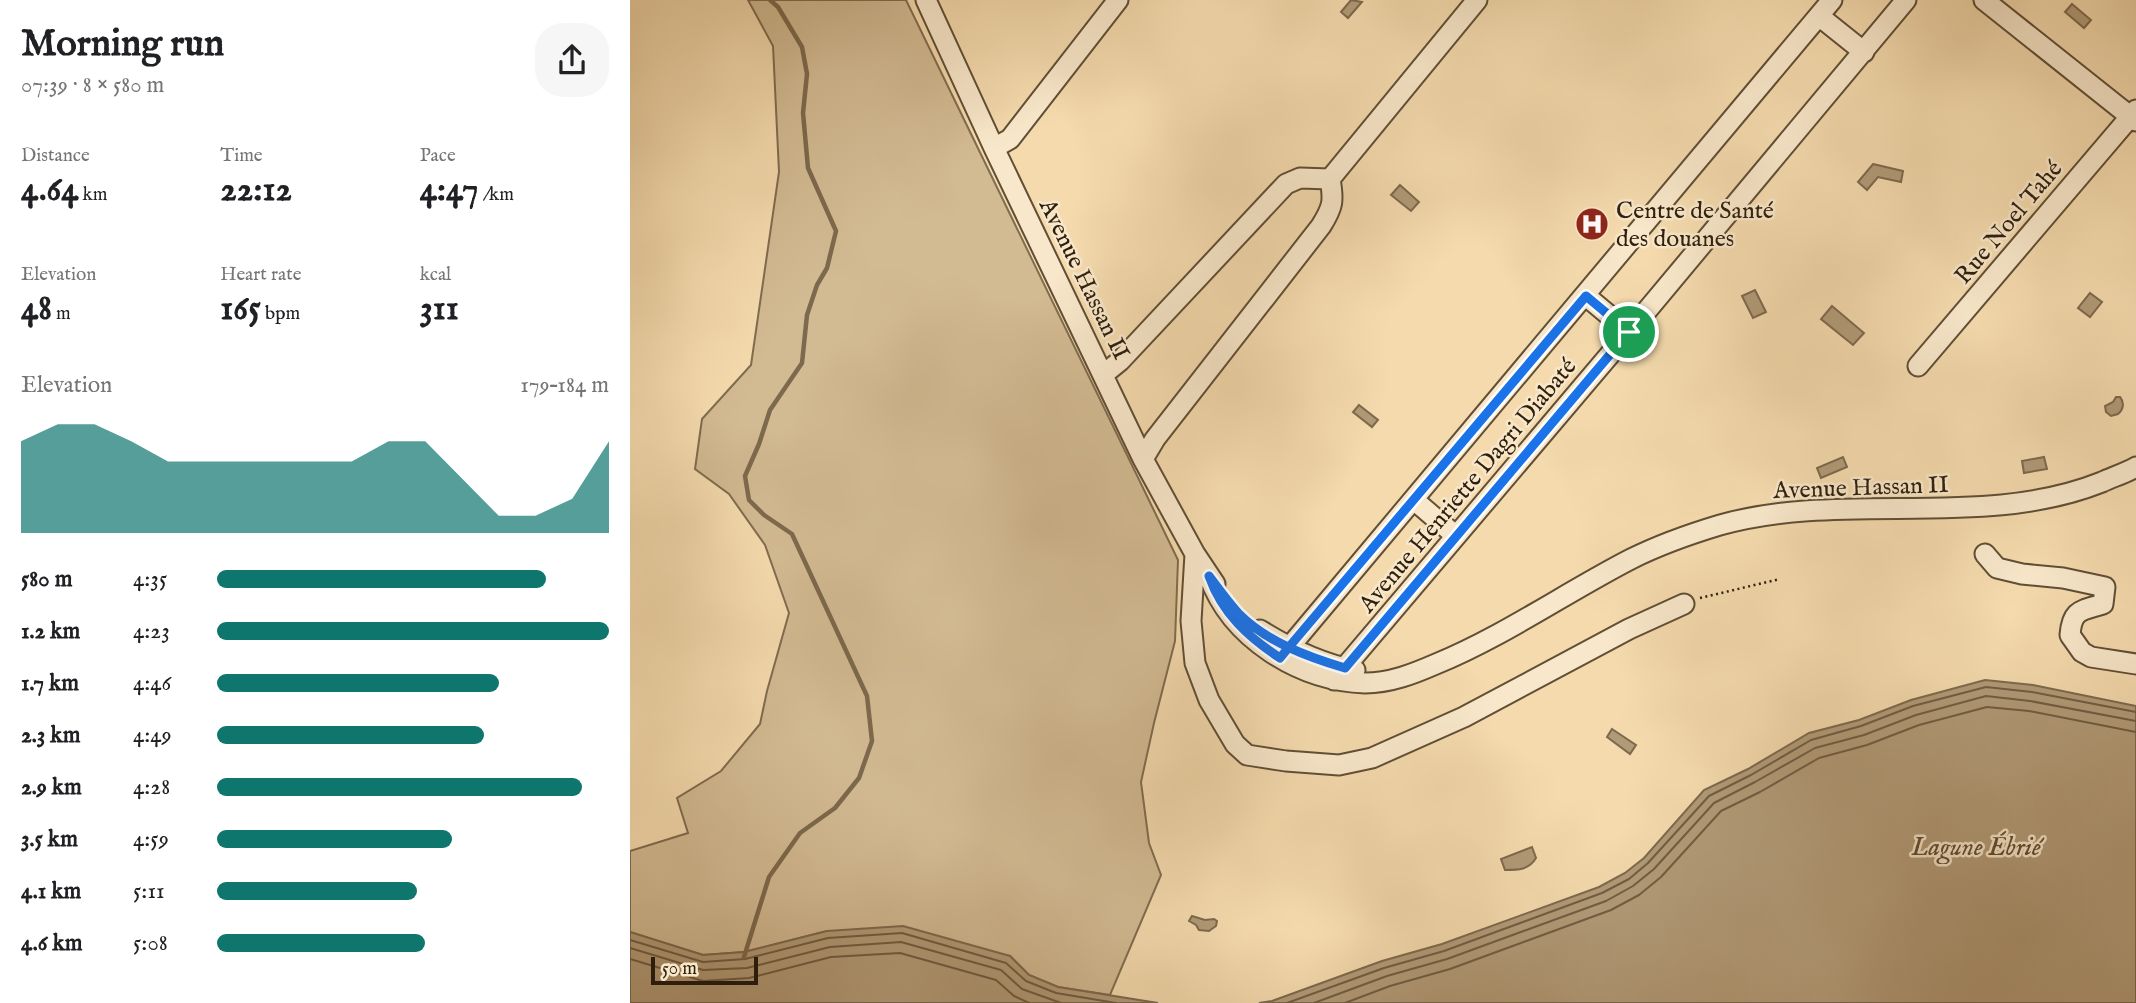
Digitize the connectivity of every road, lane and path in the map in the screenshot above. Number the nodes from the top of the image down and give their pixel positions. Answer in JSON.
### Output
{"nodes":[{"id":1,"x":926,"y":0,"type":"edge"},
{"id":2,"x":1118,"y":0,"type":"edge"},
{"id":3,"x":1477,"y":0,"type":"edge"},
{"id":4,"x":1832,"y":0,"type":"edge"},
{"id":5,"x":1906,"y":0,"type":"edge"},
{"id":6,"x":1984,"y":0,"type":"edge"},
{"id":7,"x":1819,"y":16,"type":"junction"},
{"id":8,"x":1864,"y":52,"type":"junction"},
{"id":9,"x":2134,"y":116,"type":"edge"},
{"id":10,"x":994,"y":148,"type":"junction"},
{"id":11,"x":1330,"y":178,"type":"junction"},
{"id":12,"x":1586,"y":296,"type":"junction"},
{"id":13,"x":1629,"y":332,"type":"junction"},
{"id":14,"x":1917,"y":366,"type":"dead end"},
{"id":15,"x":1104,"y":374,"type":"junction"},
{"id":16,"x":1143,"y":459,"type":"junction"},
{"id":17,"x":2136,"y":467,"type":"edge"},
{"id":18,"x":1414,"y":500,"type":"junction"},
{"id":19,"x":1456,"y":536,"type":"junction"},
{"id":20,"x":1195,"y":554,"type":"junction"},
{"id":21,"x":1985,"y":554,"type":"dead end"},
{"id":22,"x":1780,"y":579,"type":"dead end"},
{"id":23,"x":1684,"y":604,"type":"joint"},
{"id":24,"x":1285,"y":653,"type":"junction"},
{"id":25,"x":2136,"y":664,"type":"edge"},
{"id":26,"x":1339,"y":674,"type":"junction"}],
"edges":[{"from":1,"to":10,"type":"street","name":"Avenue Hassan II"},
{"from":2,"to":10,"type":"street"},
{"from":3,"to":11,"type":"street"},
{"from":4,"to":7,"type":"street","name":"Avenue Henriette Dagri Diabaté"},
{"from":5,"to":8,"type":"street","name":"Avenue Henriette Dagri Diabaté"},
{"from":6,"to":9,"type":"street"},
{"from":7,"to":8,"type":"street"},
{"from":7,"to":12,"type":"street","name":"Avenue Henriette Dagri Diabaté"},
{"from":8,"to":13,"type":"street","name":"Avenue Henriette Dagri Diabaté"},
{"from":9,"to":14,"type":"street","name":"Rue Noel Tahé"},
{"from":10,"to":15,"type":"street","name":"Avenue Hassan II"},
{"from":11,"to":15,"type":"street"},
{"from":11,"to":16,"type":"street"},
{"from":12,"to":13,"type":"street"},
{"from":12,"to":18,"type":"street","name":"Avenue Henriette Dagri Diabaté"},
{"from":13,"to":19,"type":"street","name":"Avenue Henriette Dagri Diabaté"},
{"from":15,"to":16,"type":"street","name":"Avenue Hassan II"},
{"from":16,"to":20,"type":"street","name":"Avenue Hassan II"},
{"from":17,"to":26,"type":"street","name":"Avenue Hassan II"},
{"from":18,"to":19,"type":"street"},
{"from":18,"to":24,"type":"street","name":"Avenue Henriette Dagri Diabaté"},
{"from":19,"to":26,"type":"street","name":"Avenue Henriette Dagri Diabaté"},
{"from":20,"to":23,"type":"street"},
{"from":20,"to":24,"type":"street","name":"Avenue Hassan II"},
{"from":21,"to":25,"type":"street"},
{"from":22,"to":23,"type":"path"},
{"from":24,"to":26,"type":"street","name":"Avenue Hassan II"}]}
